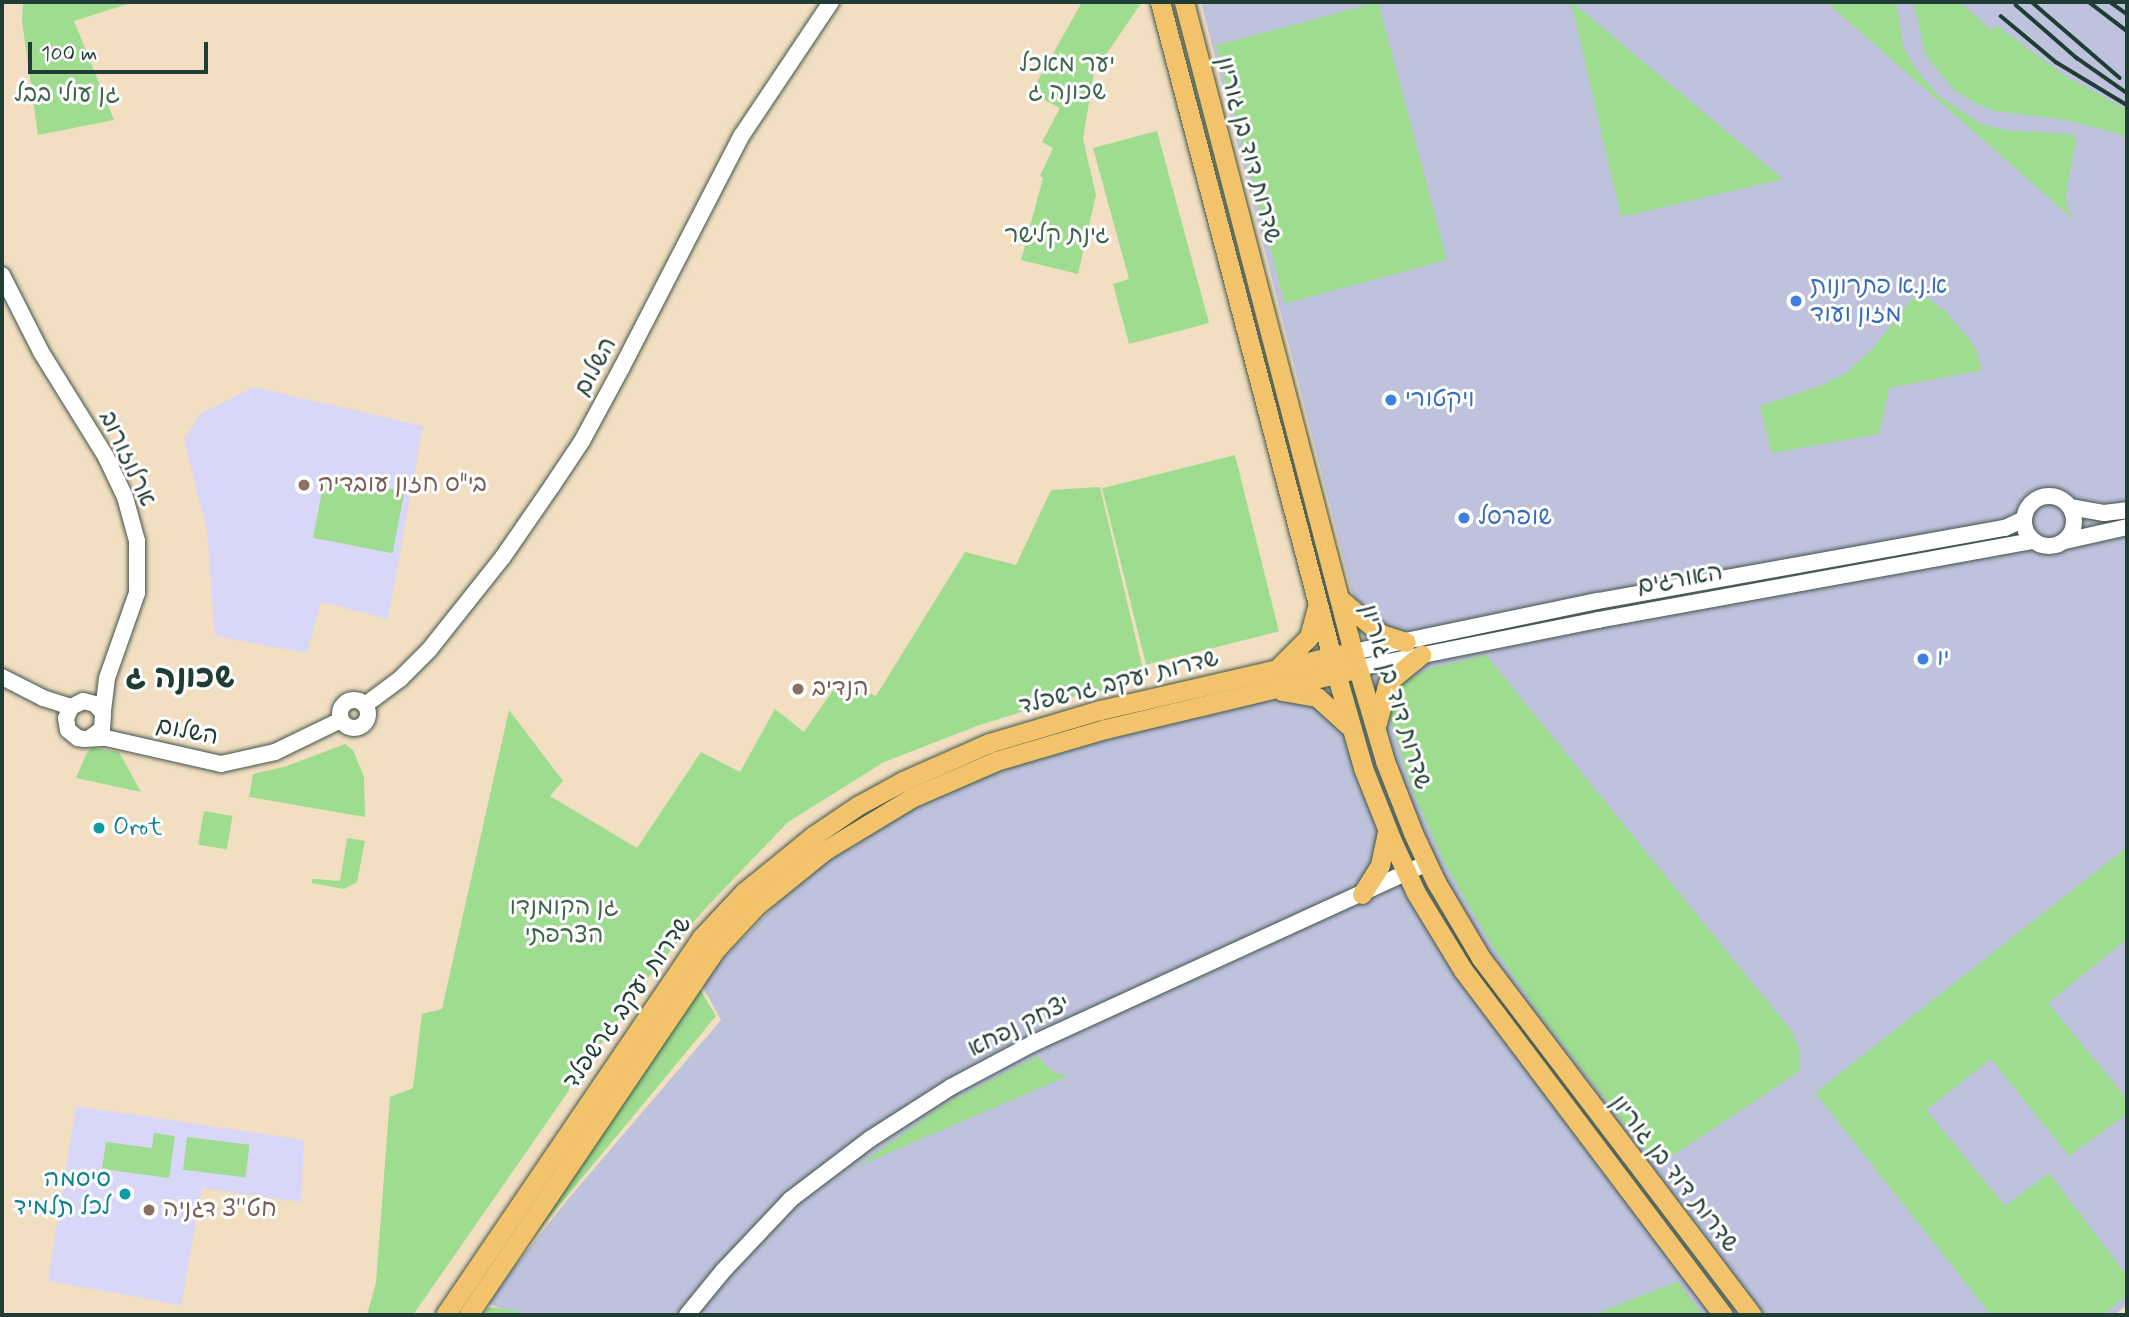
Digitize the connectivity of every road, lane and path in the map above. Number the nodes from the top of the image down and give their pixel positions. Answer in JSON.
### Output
{"nodes":[{"id":1,"x":831,"y":2,"type":"edge"},
{"id":2,"x":1160,"y":2,"type":"edge"},
{"id":3,"x":1184,"y":2,"type":"edge"},
{"id":4,"x":822,"y":9,"type":"edge"},
{"id":5,"x":2,"y":275,"type":"edge"},
{"id":6,"x":2070,"y":507,"type":"junction"},
{"id":7,"x":2127,"y":510,"type":"edge"},
{"id":8,"x":2024,"y":519,"type":"junction"},
{"id":9,"x":2127,"y":527,"type":"edge"},
{"id":10,"x":2033,"y":541,"type":"junction"},
{"id":11,"x":2065,"y":541,"type":"junction"},
{"id":12,"x":1340,"y":599,"type":"junction"},
{"id":13,"x":1317,"y":603,"type":"junction"},
{"id":14,"x":1406,"y":642,"type":"junction"},
{"id":15,"x":1422,"y":655,"type":"junction"},
{"id":16,"x":1356,"y":660,"type":"junction"},
{"id":17,"x":1334,"y":665,"type":"junction"},
{"id":18,"x":1277,"y":669,"type":"junction"},
{"id":19,"x":2,"y":677,"type":"edge"},
{"id":20,"x":107,"y":678,"type":"junction"},
{"id":21,"x":1267,"y":690,"type":"junction"},
{"id":22,"x":30,"y":692,"type":"junction"},
{"id":23,"x":77,"y":704,"type":"junction"},
{"id":24,"x":103,"y":716,"type":"junction"},
{"id":25,"x":66,"y":724,"type":"junction"},
{"id":26,"x":1352,"y":729,"type":"junction"},
{"id":27,"x":1376,"y":731,"type":"junction"},
{"id":28,"x":90,"y":738,"type":"junction"},
{"id":29,"x":275,"y":752,"type":"junction"},
{"id":30,"x":1387,"y":831,"type":"junction"},
{"id":31,"x":1427,"y":863,"type":"junction"},
{"id":32,"x":1407,"y":873,"type":"junction"},
{"id":33,"x":1362,"y":894,"type":"junction"},
{"id":34,"x":445,"y":1315,"type":"edge"},
{"id":35,"x":468,"y":1315,"type":"edge"},
{"id":36,"x":687,"y":1315,"type":"edge"},
{"id":37,"x":1723,"y":1315,"type":"edge"},
{"id":38,"x":1752,"y":1315,"type":"edge"}],
"edges":[{"from":1,"to":4,"type":"street","name":"השלום"},
{"from":2,"to":13,"type":"main road","name":"שדרות דוד בן גוריון"},
{"from":3,"to":12,"type":"main road","name":"שדרות דוד בן גוריון"},
{"from":4,"to":29,"type":"street","name":"השלום"},
{"from":5,"to":20,"type":"street","name":"ארלוזורוב"},
{"from":6,"to":7,"type":"street"},
{"from":6,"to":8,"type":"street"},
{"from":6,"to":11,"type":"street"},
{"from":8,"to":10,"type":"street"},
{"from":8,"to":14,"type":"street","name":"האורגים"},
{"from":9,"to":11,"type":"street"},
{"from":10,"to":11,"type":"street"},
{"from":10,"to":15,"type":"street","name":"האורגים"},
{"from":12,"to":14,"type":"main road"},
{"from":12,"to":16,"type":"main road","name":"שדרות דוד בן גוריון"},
{"from":13,"to":17,"type":"main road","name":"שדרות דוד בן גוריון"},
{"from":13,"to":18,"type":"main road"},
{"from":14,"to":16,"type":"street","name":"האורגים"},
{"from":15,"to":16,"type":"street","name":"האורגים"},
{"from":15,"to":27,"type":"main road"},
{"from":16,"to":17,"type":"main road","name":"שדרות יעקב גרשפלד"},
{"from":16,"to":27,"type":"main road","name":"שדרות דוד בן גוריון"},
{"from":17,"to":18,"type":"main road","name":"שדרות יעקב גרשפלד"},
{"from":17,"to":21,"type":"main road","name":"שדרות יעקב גרשפלד"},
{"from":17,"to":26,"type":"main road","name":"שדרות דוד בן גוריון"},
{"from":18,"to":34,"type":"main road","name":"שדרות יעקב גרשפלד"},
{"from":19,"to":22,"type":"street"},
{"from":20,"to":23,"type":"street","name":"ארלוזורוב"},
{"from":20,"to":24,"type":"street","name":"ארלוזורוב"},
{"from":21,"to":26,"type":"main road"},
{"from":21,"to":35,"type":"main road","name":"שדרות יעקב גרשפלד"},
{"from":22,"to":23,"type":"street"},
{"from":22,"to":25,"type":"street"},
{"from":23,"to":24,"type":"street"},
{"from":23,"to":25,"type":"street"},
{"from":24,"to":28,"type":"street"},
{"from":24,"to":29,"type":"street","name":"השלום"},
{"from":25,"to":28,"type":"street"},
{"from":26,"to":30,"type":"main road","name":"שדרות דוד בן גוריון"},
{"from":27,"to":31,"type":"main road","name":"שדרות דוד בן גוריון"},
{"from":28,"to":29,"type":"street","name":"השלום"},
{"from":30,"to":32,"type":"main road","name":"שדרות דוד בן גוריון"},
{"from":30,"to":33,"type":"main road"},
{"from":31,"to":32,"type":"street","name":"יצחק נפחא"},
{"from":31,"to":38,"type":"main road","name":"שדרות דוד בן גוריון"},
{"from":32,"to":33,"type":"street","name":"יצחק נפחא"},
{"from":32,"to":37,"type":"main road","name":"שדרות דוד בן גוריון"},
{"from":33,"to":36,"type":"street","name":"יצחק נפחא"}]}
